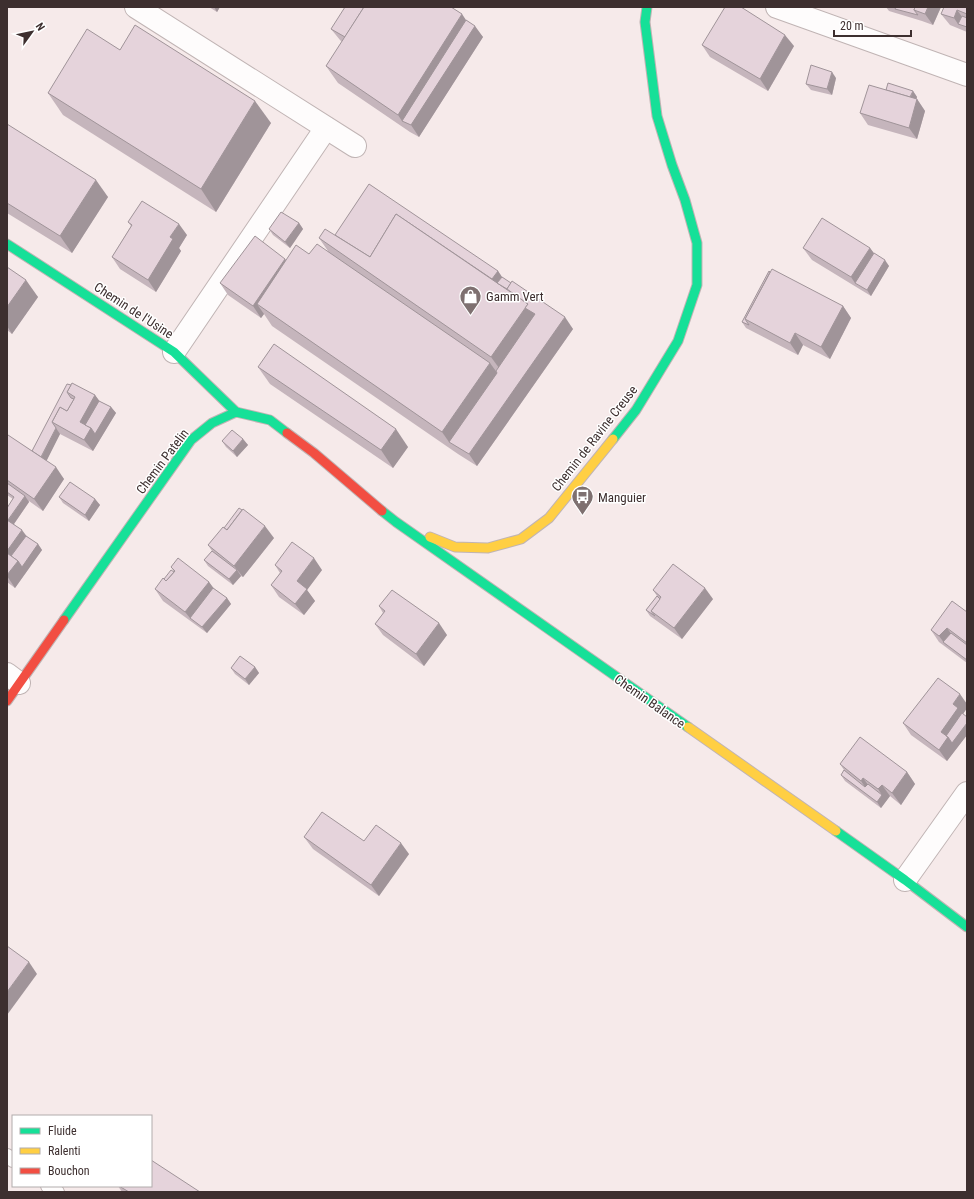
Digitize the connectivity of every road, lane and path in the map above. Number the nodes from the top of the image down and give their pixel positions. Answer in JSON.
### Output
{"nodes":[{"id":1,"x":136,"y":7,"type":"edge"},
{"id":2,"x":647,"y":7,"type":"edge"},
{"id":3,"x":777,"y":7,"type":"edge"},
{"id":4,"x":967,"y":75,"type":"edge"},
{"id":5,"x":326,"y":128,"type":"junction"},
{"id":6,"x":355,"y":146,"type":"dead end"},
{"id":7,"x":7,"y":244,"type":"edge"},
{"id":8,"x":174,"y":352,"type":"junction"},
{"id":9,"x":236,"y":412,"type":"junction"},
{"id":10,"x":396,"y":522,"type":"junction"},
{"id":11,"x":13,"y":678,"type":"edge"},
{"id":12,"x":7,"y":701,"type":"edge"},
{"id":13,"x":967,"y":793,"type":"edge"},
{"id":14,"x":905,"y":880,"type":"junction"},
{"id":15,"x":967,"y":927,"type":"edge"}],
"edges":[{"from":1,"to":5,"type":"street"},
{"from":2,"to":10,"type":"main road","name":"Chemin de Ravine Creuse"},
{"from":3,"to":4,"type":"street"},
{"from":5,"to":6,"type":"street"},
{"from":5,"to":8,"type":"street"},
{"from":7,"to":8,"type":"main road","name":"Chemin de l'Usine"},
{"from":8,"to":9,"type":"main road","name":"Chemin de l'Usine"},
{"from":9,"to":10,"type":"main road"},
{"from":9,"to":11,"type":"main road","name":"Chemin Patelin"},
{"from":10,"to":14,"type":"main road","name":"Chemin Balance"},
{"from":11,"to":12,"type":"main road","name":"Chemin Patelin"},
{"from":13,"to":14,"type":"street"},
{"from":14,"to":15,"type":"main road","name":"Chemin Balance"}]}
